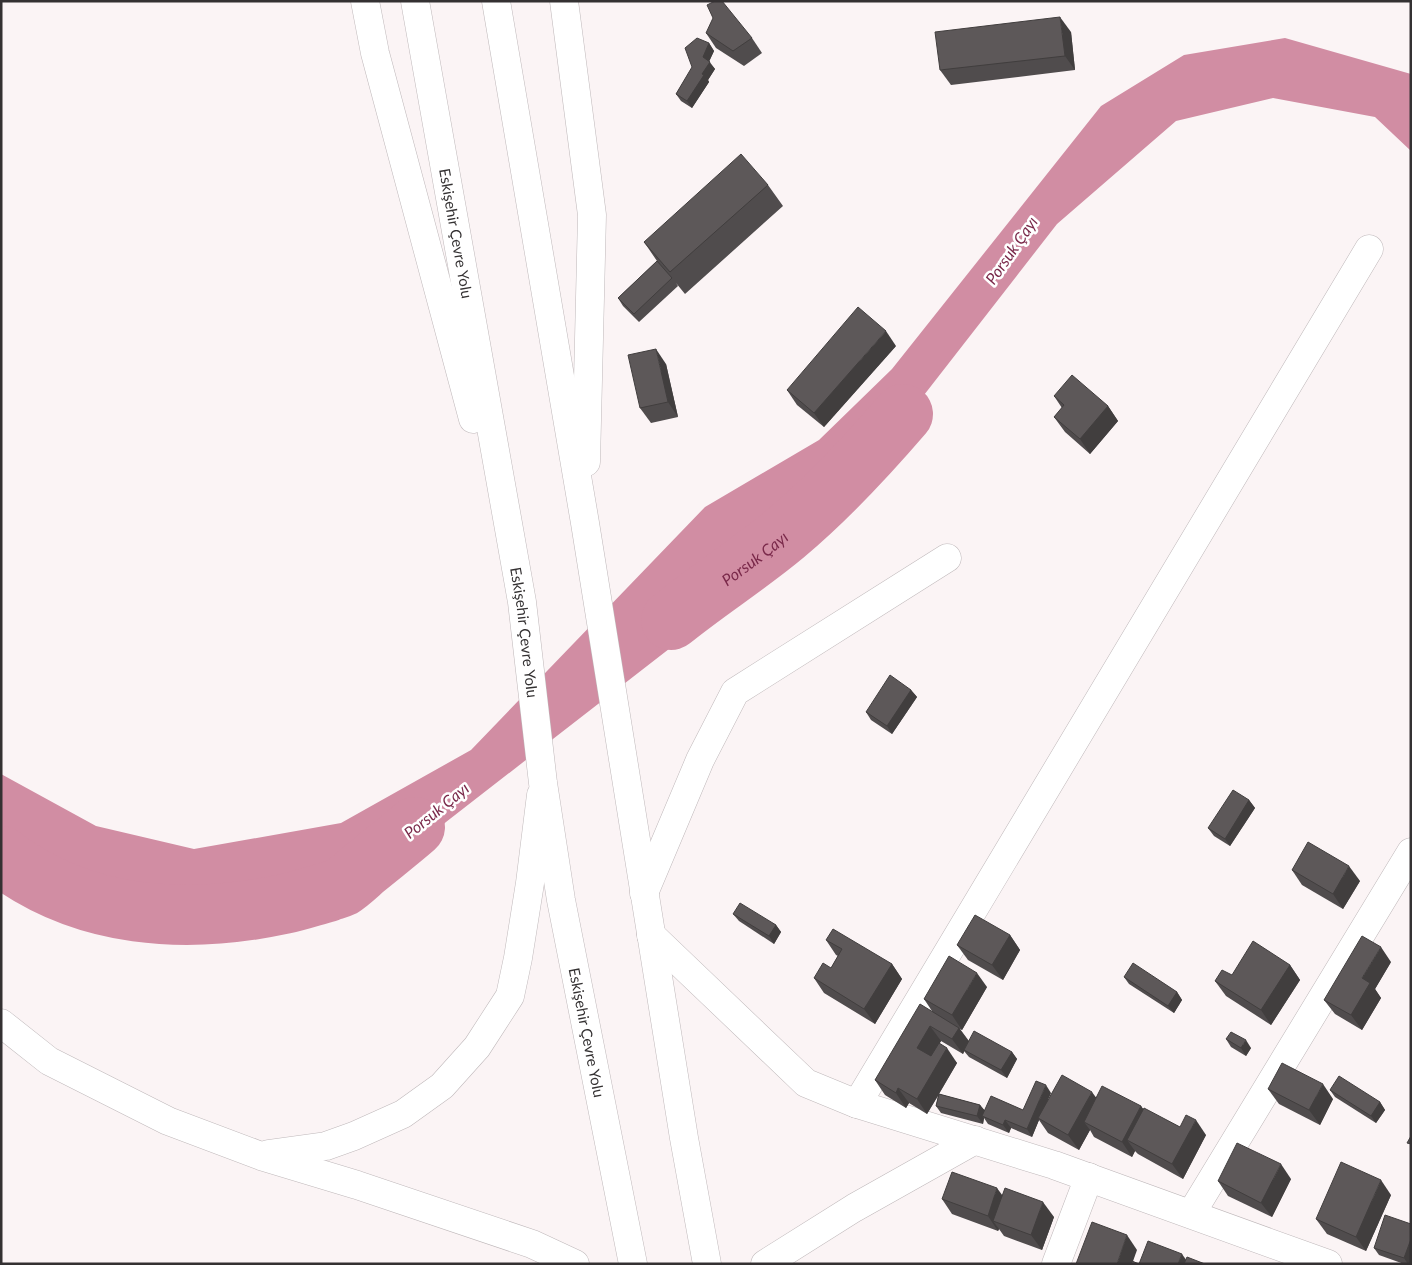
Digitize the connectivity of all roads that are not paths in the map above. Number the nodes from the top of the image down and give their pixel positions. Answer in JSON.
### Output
{"nodes":[{"id":1,"x":365,"y":1,"type":"edge"},
{"id":2,"x":415,"y":1,"type":"edge"},
{"id":3,"x":496,"y":1,"type":"edge"},
{"id":4,"x":564,"y":1,"type":"edge"},
{"id":5,"x":1368,"y":249,"type":"dead end"},
{"id":6,"x":584,"y":523,"type":"junction"},
{"id":7,"x":947,"y":558,"type":"dead end"},
{"id":8,"x":522,"y":602,"type":"junction"},
{"id":9,"x":543,"y":783,"type":"junction"},
{"id":10,"x":1411,"y":852,"type":"edge"},
{"id":11,"x":644,"y":893,"type":"junction"},
{"id":12,"x":651,"y":935,"type":"junction"},
{"id":13,"x":1,"y":1023,"type":"edge"},
{"id":14,"x":857,"y":1104,"type":"junction"},
{"id":15,"x":975,"y":1140,"type":"junction"},
{"id":16,"x":261,"y":1156,"type":"junction"},
{"id":17,"x":1089,"y":1177,"type":"junction"},
{"id":18,"x":1191,"y":1214,"type":"junction"},
{"id":19,"x":575,"y":1264,"type":"edge"},
{"id":20,"x":633,"y":1264,"type":"edge"},
{"id":21,"x":707,"y":1264,"type":"edge"},
{"id":22,"x":765,"y":1264,"type":"edge"},
{"id":23,"x":1056,"y":1264,"type":"edge"},
{"id":24,"x":1328,"y":1264,"type":"edge"}],
"edges":[{"from":1,"to":8,"type":"main road"},
{"from":2,"to":8,"type":"main road","name":"Eskişehir Çevre Yolu"},
{"from":3,"to":6,"type":"main road"},
{"from":4,"to":6,"type":"main road"},
{"from":5,"to":14,"type":"main road"},
{"from":6,"to":11,"type":"main road"},
{"from":7,"to":11,"type":"main road"},
{"from":8,"to":9,"type":"main road","name":"Eskişehir Çevre Yolu"},
{"from":9,"to":16,"type":"main road"},
{"from":9,"to":20,"type":"main road","name":"Eskişehir Çevre Yolu"},
{"from":10,"to":18,"type":"main road"},
{"from":11,"to":12,"type":"main road"},
{"from":12,"to":14,"type":"main road"},
{"from":12,"to":21,"type":"main road"},
{"from":13,"to":16,"type":"main road"},
{"from":14,"to":15,"type":"main road"},
{"from":15,"to":17,"type":"main road"},
{"from":15,"to":22,"type":"main road"},
{"from":16,"to":19,"type":"main road"},
{"from":17,"to":18,"type":"main road"},
{"from":17,"to":23,"type":"main road"},
{"from":18,"to":24,"type":"main road"}]}
